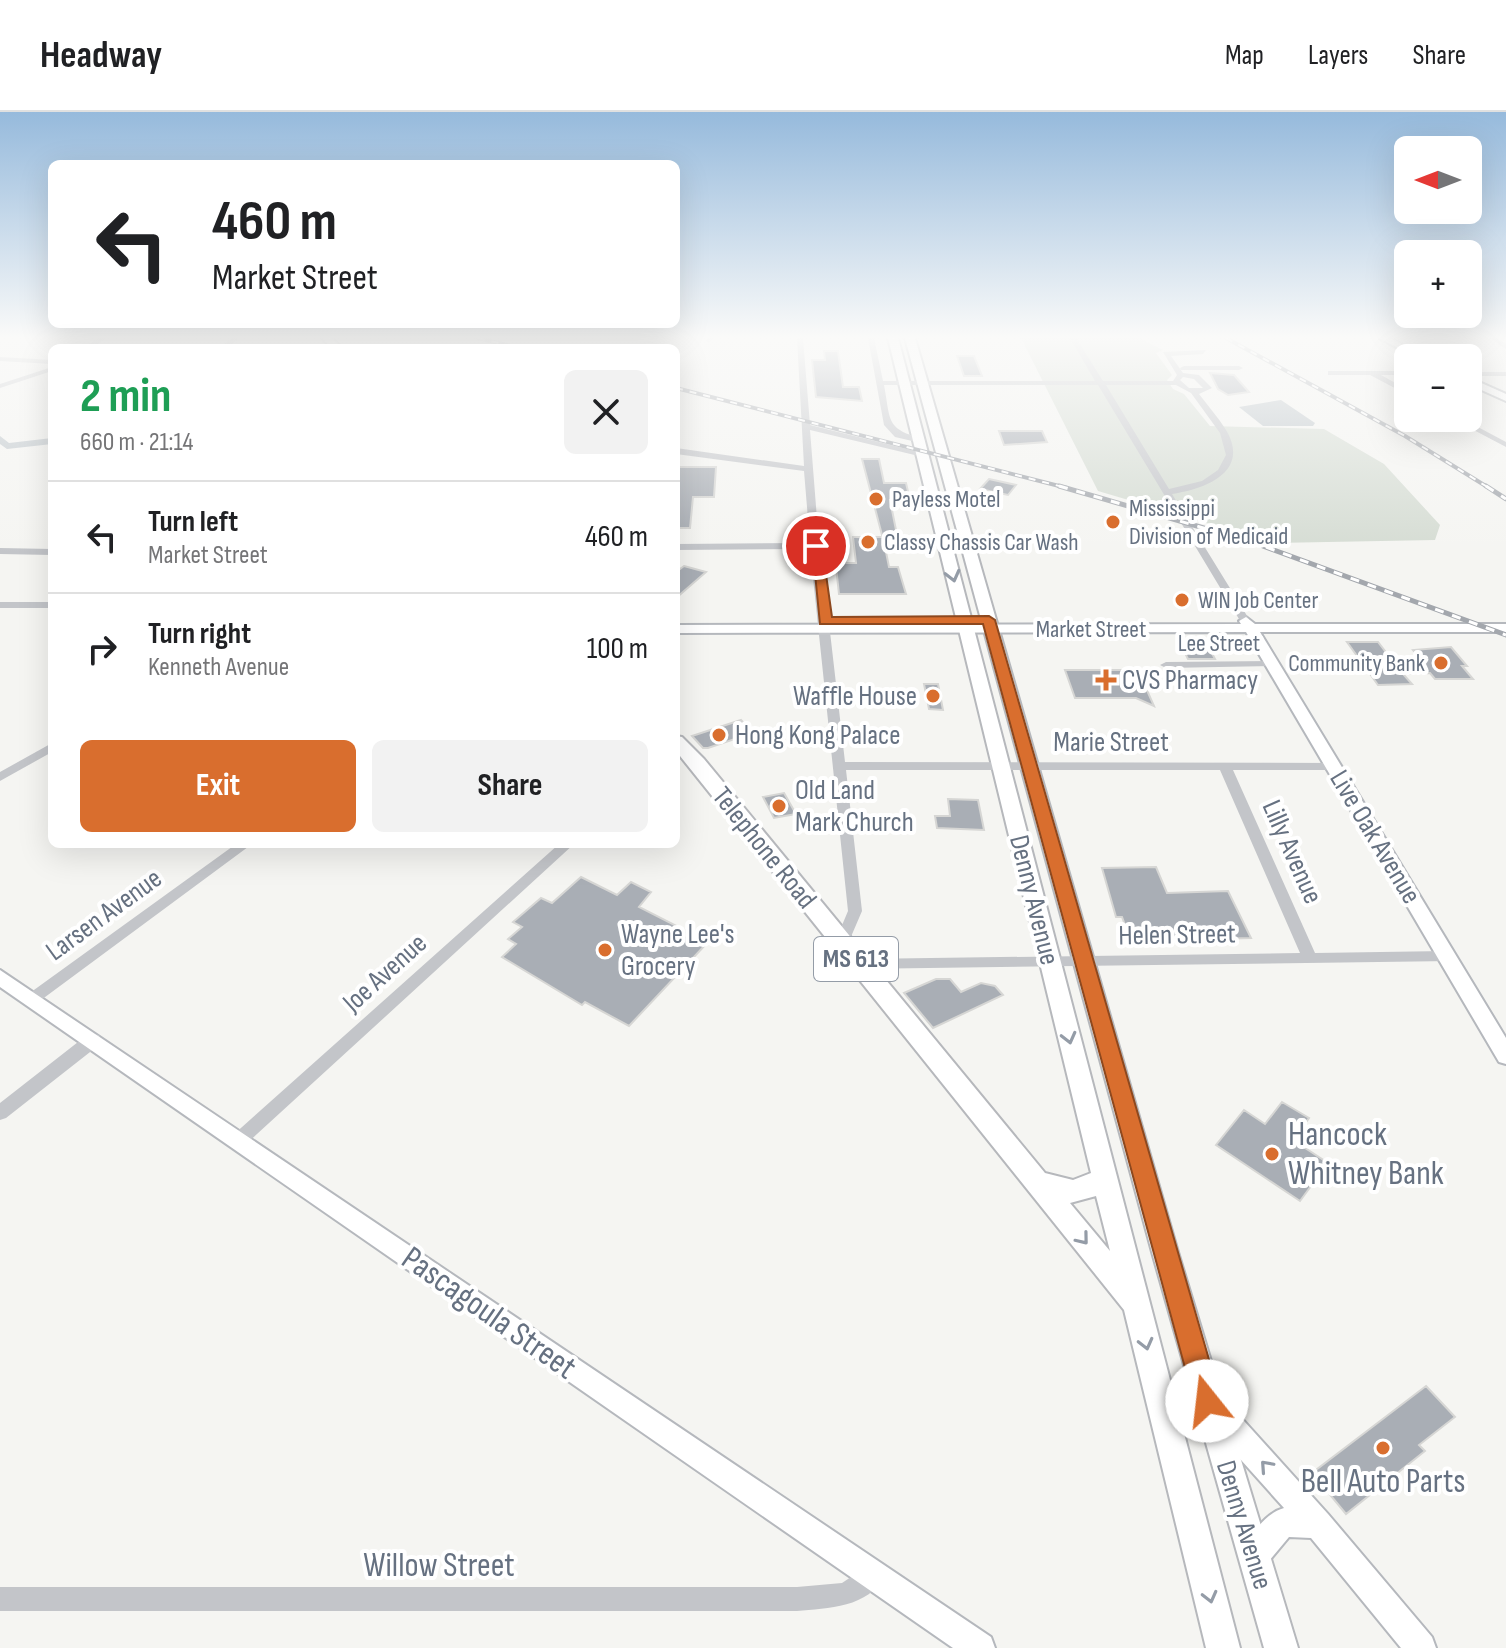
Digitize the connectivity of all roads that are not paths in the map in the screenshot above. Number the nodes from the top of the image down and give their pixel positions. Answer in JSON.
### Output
{"nodes":[{"id":1,"x":806,"y":410,"type":"edge"},
{"id":2,"x":886,"y":410,"type":"edge"},
{"id":3,"x":913,"y":410,"type":"edge"},
{"id":4,"x":931,"y":410,"type":"edge"},
{"id":5,"x":1117,"y":410,"type":"edge"},
{"id":6,"x":1207,"y":410,"type":"edge"},
{"id":7,"x":807,"y":427,"type":"junction"},
{"id":8,"x":1481,"y":432,"type":"edge"},
{"id":9,"x":1506,"y":445,"type":"edge"},
{"id":10,"x":922,"y":448,"type":"junction"},
{"id":11,"x":680,"y":452,"type":"edge"},
{"id":12,"x":809,"y":469,"type":"junction"},
{"id":13,"x":1168,"y":492,"type":"junction"},
{"id":14,"x":816,"y":546,"type":"junction"},
{"id":15,"x":680,"y":547,"type":"edge"},
{"id":16,"x":48,"y":552,"type":"edge"},
{"id":17,"x":2,"y":553,"type":"edge"},
{"id":18,"x":0,"y":605,"type":"edge"},
{"id":19,"x":48,"y":605,"type":"edge"},
{"id":20,"x":1506,"y":618,"type":"edge"},
{"id":21,"x":1247,"y":623,"type":"junction"},
{"id":22,"x":990,"y":624,"type":"junction"},
{"id":23,"x":965,"y":625,"type":"junction"},
{"id":24,"x":826,"y":626,"type":"junction"},
{"id":25,"x":680,"y":628,"type":"edge"},
{"id":26,"x":1506,"y":628,"type":"edge"},
{"id":27,"x":1273,"y":664,"type":"junction"},
{"id":28,"x":1166,"y":665,"type":"dead end"},
{"id":29,"x":680,"y":747,"type":"edge"},
{"id":30,"x":48,"y":749,"type":"edge"},
{"id":31,"x":841,"y":766,"type":"junction"},
{"id":32,"x":1001,"y":766,"type":"junction"},
{"id":33,"x":1030,"y":766,"type":"junction"},
{"id":34,"x":1225,"y":766,"type":"junction"},
{"id":35,"x":1333,"y":766,"type":"junction"},
{"id":36,"x":0,"y":777,"type":"edge"},
{"id":37,"x":240,"y":848,"type":"edge"},
{"id":38,"x":563,"y":848,"type":"edge"},
{"id":39,"x":842,"y":942,"type":"junction"},
{"id":40,"x":1446,"y":957,"type":"junction"},
{"id":41,"x":1310,"y":959,"type":"junction"},
{"id":42,"x":1050,"y":962,"type":"junction"},
{"id":43,"x":1084,"y":962,"type":"junction"},
{"id":44,"x":861,"y":965,"type":"junction"},
{"id":45,"x":0,"y":977,"type":"edge"},
{"id":46,"x":32,"y":999,"type":"junction"},
{"id":47,"x":93,"y":1040,"type":"junction"},
{"id":48,"x":1506,"y":1056,"type":"edge"},
{"id":49,"x":0,"y":1113,"type":"edge"},
{"id":50,"x":238,"y":1141,"type":"junction"},
{"id":51,"x":1104,"y":1178,"type":"junction"},
{"id":52,"x":1034,"y":1179,"type":"junction"},
{"id":53,"x":1137,"y":1306,"type":"junction"},
{"id":54,"x":1207,"y":1401,"type":"junction"},
{"id":55,"x":1318,"y":1524,"type":"junction"},
{"id":56,"x":1254,"y":1557,"type":"junction"},
{"id":57,"x":872,"y":1575,"type":"junction"},
{"id":58,"x":0,"y":1599,"type":"edge"},
{"id":59,"x":975,"y":1647,"type":"edge"},
{"id":60,"x":1223,"y":1648,"type":"edge"},
{"id":61,"x":1281,"y":1648,"type":"edge"},
{"id":62,"x":1421,"y":1648,"type":"edge"}],
"edges":[{"from":1,"to":7,"type":"street"},
{"from":2,"to":10,"type":"street"},
{"from":3,"to":10,"type":"main road","name":"Denny Avenue"},
{"from":4,"to":22,"type":"main road","name":"Denny Avenue"},
{"from":5,"to":13,"type":"street"},
{"from":6,"to":13,"type":"street"},
{"from":7,"to":10,"type":"street"},
{"from":7,"to":12,"type":"street"},
{"from":8,"to":9,"type":"street"},
{"from":10,"to":23,"type":"main road","name":"Denny Avenue","one_way":true},
{"from":11,"to":12,"type":"street"},
{"from":12,"to":14,"type":"street"},
{"from":13,"to":21,"type":"street"},
{"from":14,"to":15,"type":"street"},
{"from":14,"to":24,"type":"street"},
{"from":16,"to":17,"type":"street"},
{"from":18,"to":19,"type":"street"},
{"from":20,"to":21,"type":"street","name":"Market Street"},
{"from":21,"to":22,"type":"street","name":"Market Street"},
{"from":21,"to":26,"type":"street","name":"Market Street"},
{"from":21,"to":27,"type":"street","name":"Live Oak Avenue"},
{"from":22,"to":23,"type":"street","name":"Market Street"},
{"from":22,"to":33,"type":"main road","name":"Denny Avenue"},
{"from":23,"to":24,"type":"street","name":"Market Street"},
{"from":23,"to":32,"type":"main road","name":"Denny Avenue"},
{"from":24,"to":25,"type":"street","name":"Market Street"},
{"from":24,"to":31,"type":"street"},
{"from":27,"to":28,"type":"street","name":"Lee Street"},
{"from":27,"to":35,"type":"street","name":"Live Oak Avenue"},
{"from":29,"to":39,"type":"main road","name":"Telephone Road","number":"MS 613"},
{"from":30,"to":36,"type":"street"},
{"from":31,"to":32,"type":"street","name":"Marie Street"},
{"from":31,"to":39,"type":"street"},
{"from":32,"to":33,"type":"street","name":"Marie Street"},
{"from":32,"to":42,"type":"main road","name":"Denny Avenue"},
{"from":33,"to":34,"type":"street","name":"Marie Street"},
{"from":33,"to":43,"type":"main road","name":"Denny Avenue"},
{"from":34,"to":35,"type":"street","name":"Marie Street"},
{"from":34,"to":41,"type":"street","name":"Lilly Avenue"},
{"from":35,"to":40,"type":"street","name":"Live Oak Avenue"},
{"from":37,"to":46,"type":"street","name":"Larsen Avenue"},
{"from":38,"to":50,"type":"street","name":"Joe Avenue"},
{"from":39,"to":44,"type":"main road","name":"Telephone Road","number":"MS 613"},
{"from":40,"to":41,"type":"street","name":"Helen Street"},
{"from":40,"to":48,"type":"street","name":"Live Oak Avenue"},
{"from":41,"to":43,"type":"street","name":"Helen Street"},
{"from":42,"to":43,"type":"street","name":"Helen Street"},
{"from":42,"to":44,"type":"street","name":"Helen Street"},
{"from":42,"to":51,"type":"main road","name":"Denny Avenue","one_way":true},
{"from":43,"to":54,"type":"main road","name":"Denny Avenue"},
{"from":44,"to":52,"type":"main road","name":"Telephone Road","number":"MS 613"},
{"from":45,"to":46,"type":"street","name":"Pascagoula Street"},
{"from":46,"to":47,"type":"street","name":"Pascagoula Street"},
{"from":47,"to":49,"type":"street"},
{"from":47,"to":50,"type":"street","name":"Pascagoula Street"},
{"from":50,"to":57,"type":"street","name":"Pascagoula Street"},
{"from":51,"to":52,"type":"main road","name":"Telephone Road","number":"MS 613"},
{"from":51,"to":53,"type":"main road","name":"Denny Avenue"},
{"from":52,"to":53,"type":"main road","name":"Telephone Road","number":"MS 613","one_way":true},
{"from":53,"to":60,"type":"main road","name":"Denny Avenue","one_way":true},
{"from":55,"to":54,"type":"street","one_way":true},
{"from":54,"to":56,"type":"main road","name":"Denny Avenue"},
{"from":55,"to":56,"type":"street"},
{"from":55,"to":62,"type":"street"},
{"from":56,"to":61,"type":"main road","name":"Denny Avenue"},
{"from":57,"to":58,"type":"street","name":"Willow Street"},
{"from":57,"to":59,"type":"street","name":"Pascagoula Street"}]}
